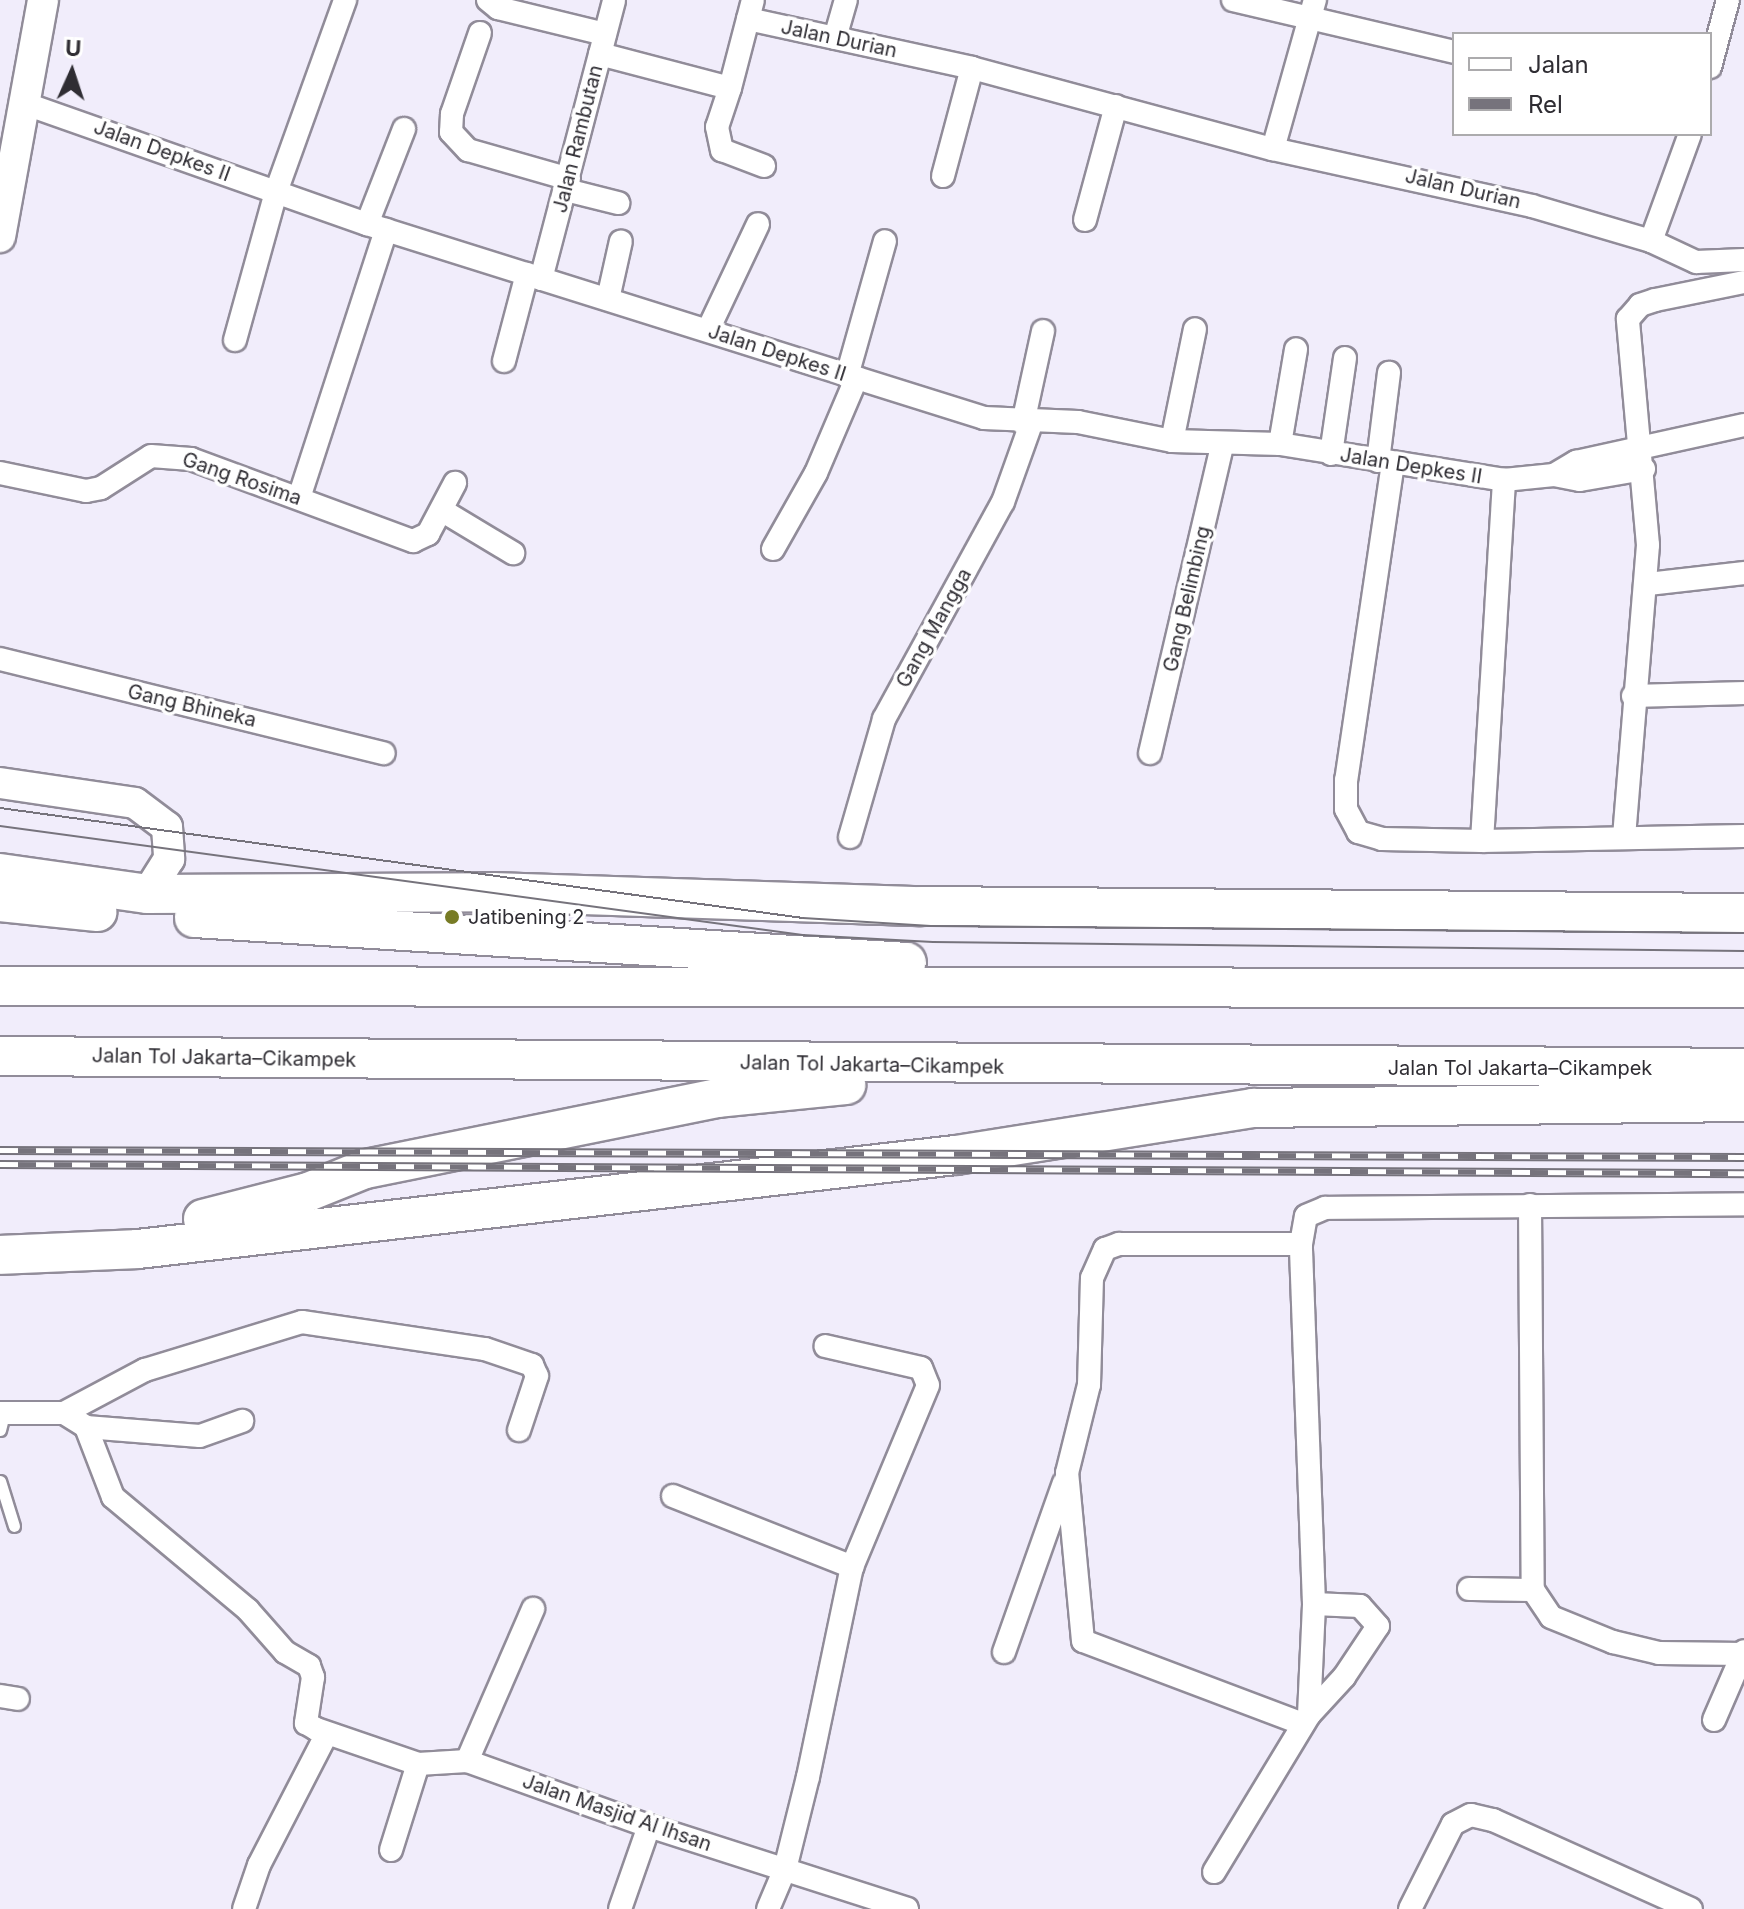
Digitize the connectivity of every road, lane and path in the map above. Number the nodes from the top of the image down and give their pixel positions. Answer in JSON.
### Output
{"nodes":[{"id":1,"x":43,"y":0,"type":"edge"},
{"id":2,"x":345,"y":0,"type":"edge"},
{"id":3,"x":488,"y":0,"type":"edge"},
{"id":4,"x":614,"y":0,"type":"edge"},
{"id":5,"x":846,"y":0,"type":"edge"},
{"id":6,"x":1233,"y":0,"type":"edge"},
{"id":7,"x":1728,"y":0,"type":"edge"},
{"id":8,"x":750,"y":10,"type":"edge"},
{"id":9,"x":1312,"y":10,"type":"edge"},
{"id":10,"x":480,"y":33,"type":"dead end"},
{"id":11,"x":835,"y":38,"type":"junction"},
{"id":12,"x":602,"y":44,"type":"junction"},
{"id":13,"x":1452,"y":51,"type":"edge"},
{"id":14,"x":1712,"y":60,"type":"edge"},
{"id":15,"x":972,"y":68,"type":"junction"},
{"id":16,"x":730,"y":88,"type":"junction"},
{"id":17,"x":26,"y":104,"type":"junction"},
{"id":18,"x":1116,"y":106,"type":"junction"},
{"id":19,"x":404,"y":129,"type":"dead end"},
{"id":20,"x":10,"y":131,"type":"edge"},
{"id":21,"x":1689,"y":136,"type":"edge"},
{"id":22,"x":1273,"y":149,"type":"junction"},
{"id":23,"x":7,"y":164,"type":"edge"},
{"id":24,"x":764,"y":166,"type":"dead end"},
{"id":25,"x":943,"y":176,"type":"dead end"},
{"id":26,"x":567,"y":184,"type":"junction"},
{"id":27,"x":276,"y":192,"type":"junction"},
{"id":28,"x":618,"y":203,"type":"dead end"},
{"id":29,"x":1085,"y":220,"type":"dead end"},
{"id":30,"x":758,"y":224,"type":"dead end"},
{"id":31,"x":376,"y":227,"type":"junction"},
{"id":32,"x":0,"y":237,"type":"edge"},
{"id":33,"x":621,"y":241,"type":"dead end"},
{"id":34,"x":885,"y":241,"type":"dead end"},
{"id":35,"x":1651,"y":241,"type":"junction"},
{"id":36,"x":1744,"y":260,"type":"edge"},
{"id":37,"x":534,"y":276,"type":"junction"},
{"id":38,"x":1744,"y":282,"type":"edge"},
{"id":39,"x":608,"y":299,"type":"junction"},
{"id":40,"x":1195,"y":329,"type":"dead end"},
{"id":41,"x":708,"y":330,"type":"junction"},
{"id":42,"x":1043,"y":331,"type":"dead end"},
{"id":43,"x":235,"y":340,"type":"dead end"},
{"id":44,"x":1296,"y":349,"type":"dead end"},
{"id":45,"x":1345,"y":358,"type":"dead end"},
{"id":46,"x":504,"y":361,"type":"dead end"},
{"id":47,"x":1389,"y":373,"type":"dead end"},
{"id":48,"x":852,"y":378,"type":"junction"},
{"id":49,"x":1027,"y":424,"type":"junction"},
{"id":50,"x":1744,"y":425,"type":"edge"},
{"id":51,"x":1172,"y":441,"type":"junction"},
{"id":52,"x":1280,"y":444,"type":"junction"},
{"id":53,"x":1222,"y":445,"type":"junction"},
{"id":54,"x":1331,"y":454,"type":"junction"},
{"id":55,"x":1642,"y":459,"type":"junction"},
{"id":56,"x":1386,"y":462,"type":"junction"},
{"id":57,"x":0,"y":473,"type":"edge"},
{"id":58,"x":1504,"y":480,"type":"junction"},
{"id":59,"x":455,"y":483,"type":"dead end"},
{"id":60,"x":299,"y":498,"type":"junction"},
{"id":61,"x":443,"y":511,"type":"junction"},
{"id":62,"x":773,"y":549,"type":"dead end"},
{"id":63,"x":513,"y":553,"type":"dead end"},
{"id":64,"x":1744,"y":573,"type":"edge"},
{"id":65,"x":1648,"y":584,"type":"junction"},
{"id":66,"x":0,"y":659,"type":"edge"},
{"id":67,"x":1744,"y":693,"type":"edge"},
{"id":68,"x":1633,"y":696,"type":"junction"},
{"id":69,"x":384,"y":753,"type":"dead end"},
{"id":70,"x":1150,"y":753,"type":"dead end"},
{"id":71,"x":0,"y":783,"type":"edge"},
{"id":72,"x":1744,"y":836,"type":"edge"},
{"id":73,"x":850,"y":837,"type":"dead end"},
{"id":74,"x":1624,"y":837,"type":"junction"},
{"id":75,"x":1482,"y":841,"type":"junction"},
{"id":76,"x":0,"y":873,"type":"edge"},
{"id":77,"x":147,"y":894,"type":"junction"},
{"id":78,"x":0,"y":902,"type":"edge"},
{"id":79,"x":1744,"y":913,"type":"edge"},
{"id":80,"x":0,"y":986,"type":"edge"},
{"id":81,"x":1678,"y":987,"type":"junction"},
{"id":82,"x":1744,"y":988,"type":"edge"},
{"id":83,"x":0,"y":1056,"type":"edge"},
{"id":84,"x":1220,"y":1068,"type":"junction"},
{"id":85,"x":1744,"y":1068,"type":"edge"},
{"id":86,"x":1744,"y":1102,"type":"edge"},
{"id":87,"x":1744,"y":1204,"type":"edge"},
{"id":88,"x":1530,"y":1205,"type":"junction"},
{"id":89,"x":1301,"y":1244,"type":"junction"},
{"id":90,"x":0,"y":1254,"type":"edge"},
{"id":91,"x":825,"y":1346,"type":"dead end"},
{"id":92,"x":64,"y":1413,"type":"junction"},
{"id":93,"x":1,"y":1419,"type":"edge"},
{"id":94,"x":242,"y":1421,"type":"dead end"},
{"id":95,"x":86,"y":1427,"type":"junction"},
{"id":96,"x":519,"y":1430,"type":"dead end"},
{"id":97,"x":1067,"y":1473,"type":"junction"},
{"id":98,"x":0,"y":1481,"type":"edge"},
{"id":99,"x":673,"y":1496,"type":"dead end"},
{"id":100,"x":14,"y":1526,"type":"dead end"},
{"id":101,"x":852,"y":1567,"type":"junction"},
{"id":102,"x":1469,"y":1589,"type":"dead end"},
{"id":103,"x":1533,"y":1590,"type":"junction"},
{"id":104,"x":1314,"y":1604,"type":"junction"},
{"id":105,"x":533,"y":1609,"type":"dead end"},
{"id":106,"x":1004,"y":1652,"type":"dead end"},
{"id":107,"x":1744,"y":1653,"type":"edge"},
{"id":108,"x":1306,"y":1720,"type":"junction"},
{"id":109,"x":1714,"y":1720,"type":"dead end"},
{"id":110,"x":326,"y":1735,"type":"junction"},
{"id":111,"x":467,"y":1761,"type":"junction"},
{"id":112,"x":418,"y":1764,"type":"junction"},
{"id":113,"x":649,"y":1826,"type":"junction"},
{"id":114,"x":391,"y":1850,"type":"dead end"},
{"id":115,"x":785,"y":1869,"type":"junction"},
{"id":116,"x":1214,"y":1872,"type":"dead end"},
{"id":117,"x":244,"y":1909,"type":"edge"},
{"id":118,"x":620,"y":1909,"type":"edge"},
{"id":119,"x":768,"y":1909,"type":"edge"},
{"id":120,"x":907,"y":1909,"type":"edge"},
{"id":121,"x":1410,"y":1909,"type":"edge"},
{"id":122,"x":1691,"y":1909,"type":"edge"}],
"edges":[{"from":1,"to":17,"type":"main road"},
{"from":2,"to":27,"type":"street"},
{"from":3,"to":12,"type":"street"},
{"from":4,"to":12,"type":"street","name":"Jalan Rambutan"},
{"from":5,"to":11,"type":"street"},
{"from":6,"to":9,"type":"street"},
{"from":7,"to":14,"type":"street"},
{"from":8,"to":11,"type":"street","name":"Jalan Durian"},
{"from":8,"to":16,"type":"street"},
{"from":9,"to":13,"type":"street"},
{"from":9,"to":22,"type":"street"},
{"from":10,"to":26,"type":"street"},
{"from":11,"to":15,"type":"street","name":"Jalan Durian"},
{"from":12,"to":16,"type":"street"},
{"from":12,"to":26,"type":"street","name":"Jalan Rambutan"},
{"from":15,"to":18,"type":"street","name":"Jalan Durian"},
{"from":15,"to":25,"type":"street"},
{"from":16,"to":24,"type":"street"},
{"from":17,"to":20,"type":"main road"},
{"from":17,"to":27,"type":"street","name":"Jalan Depkes II"},
{"from":18,"to":22,"type":"street","name":"Jalan Durian"},
{"from":18,"to":29,"type":"street"},
{"from":19,"to":31,"type":"street"},
{"from":20,"to":23,"type":"main road"},
{"from":21,"to":35,"type":"street"},
{"from":22,"to":35,"type":"street","name":"Jalan Durian"},
{"from":23,"to":32,"type":"main road"},
{"from":26,"to":28,"type":"street"},
{"from":26,"to":37,"type":"street","name":"Jalan Rambutan"},
{"from":27,"to":31,"type":"street","name":"Jalan Depkes II"},
{"from":27,"to":43,"type":"street"},
{"from":30,"to":41,"type":"street"},
{"from":31,"to":37,"type":"street","name":"Jalan Depkes II"},
{"from":31,"to":60,"type":"street"},
{"from":33,"to":39,"type":"street"},
{"from":34,"to":48,"type":"street"},
{"from":35,"to":36,"type":"street","name":"Jalan Durian"},
{"from":37,"to":39,"type":"street","name":"Jalan Depkes II"},
{"from":37,"to":46,"type":"street","name":"Jalan Rambutan"},
{"from":38,"to":55,"type":"street"},
{"from":39,"to":41,"type":"street","name":"Jalan Depkes II"},
{"from":40,"to":51,"type":"street"},
{"from":41,"to":48,"type":"street","name":"Jalan Depkes II"},
{"from":42,"to":49,"type":"street","name":"Gang Mangga"},
{"from":44,"to":52,"type":"street"},
{"from":45,"to":54,"type":"street"},
{"from":47,"to":56,"type":"street"},
{"from":48,"to":49,"type":"street","name":"Jalan Depkes II"},
{"from":48,"to":62,"type":"street"},
{"from":49,"to":51,"type":"street","name":"Jalan Depkes II"},
{"from":49,"to":73,"type":"street","name":"Gang Mangga"},
{"from":50,"to":55,"type":"street","name":"Jalan Depkes II"},
{"from":51,"to":53,"type":"street","name":"Jalan Depkes II"},
{"from":52,"to":53,"type":"street","name":"Jalan Depkes II"},
{"from":52,"to":54,"type":"street","name":"Jalan Depkes II"},
{"from":53,"to":70,"type":"street","name":"Gang Belimbing"},
{"from":54,"to":56,"type":"street","name":"Jalan Depkes II"},
{"from":55,"to":58,"type":"street","name":"Jalan Depkes II"},
{"from":55,"to":65,"type":"street"},
{"from":56,"to":58,"type":"street","name":"Jalan Depkes II"},
{"from":56,"to":75,"type":"street"},
{"from":57,"to":60,"type":"street","name":"Gang Rosima"},
{"from":58,"to":75,"type":"street"},
{"from":59,"to":61,"type":"street","name":"Gang Rosima"},
{"from":60,"to":61,"type":"street","name":"Gang Rosima"},
{"from":61,"to":63,"type":"street"},
{"from":64,"to":65,"type":"street"},
{"from":65,"to":68,"type":"street"},
{"from":66,"to":69,"type":"street","name":"Gang Bhineka"},
{"from":67,"to":68,"type":"street"},
{"from":68,"to":74,"type":"street"},
{"from":71,"to":77,"type":"main road"},
{"from":72,"to":74,"type":"street"},
{"from":74,"to":75,"type":"street"},
{"from":76,"to":77,"type":"highway"},
{"from":77,"to":79,"type":"highway"},
{"from":78,"to":81,"type":"highway"},
{"from":80,"to":81,"type":"highway"},
{"from":81,"to":82,"type":"highway"},
{"from":83,"to":84,"type":"highway","name":"Jalan Tol Jakarta–Cikampek"},
{"from":84,"to":85,"type":"highway","name":"Jalan Tol Jakarta–Cikampek"},
{"from":84,"to":90,"type":"highway"},
{"from":86,"to":90,"type":"highway"},
{"from":87,"to":88,"type":"street"},
{"from":88,"to":89,"type":"street"},
{"from":88,"to":103,"type":"street"},
{"from":89,"to":97,"type":"street"},
{"from":89,"to":104,"type":"street"},
{"from":91,"to":101,"type":"street"},
{"from":92,"to":93,"type":"street"},
{"from":92,"to":95,"type":"street"},
{"from":92,"to":96,"type":"street"},
{"from":94,"to":95,"type":"street"},
{"from":95,"to":110,"type":"street"},
{"from":97,"to":106,"type":"street"},
{"from":97,"to":108,"type":"street"},
{"from":98,"to":100,"type":"lane"},
{"from":99,"to":101,"type":"street"},
{"from":101,"to":115,"type":"street"},
{"from":102,"to":103,"type":"street"},
{"from":103,"to":107,"type":"street"},
{"from":104,"to":108,"type":"street"},
{"from":104,"to":108,"type":"street"},
{"from":105,"to":111,"type":"street"},
{"from":107,"to":109,"type":"street"},
{"from":108,"to":116,"type":"street"},
{"from":110,"to":112,"type":"street","name":"Jalan Masjid Al Ihsan"},
{"from":110,"to":117,"type":"street"},
{"from":111,"to":112,"type":"street","name":"Jalan Masjid Al Ihsan"},
{"from":111,"to":113,"type":"street","name":"Jalan Masjid Al Ihsan"},
{"from":112,"to":114,"type":"street"},
{"from":113,"to":115,"type":"street","name":"Jalan Masjid Al Ihsan"},
{"from":113,"to":118,"type":"street"},
{"from":115,"to":119,"type":"street"},
{"from":115,"to":120,"type":"street","name":"Jalan Masjid Al Ihsan"},
{"from":121,"to":122,"type":"street"}]}
